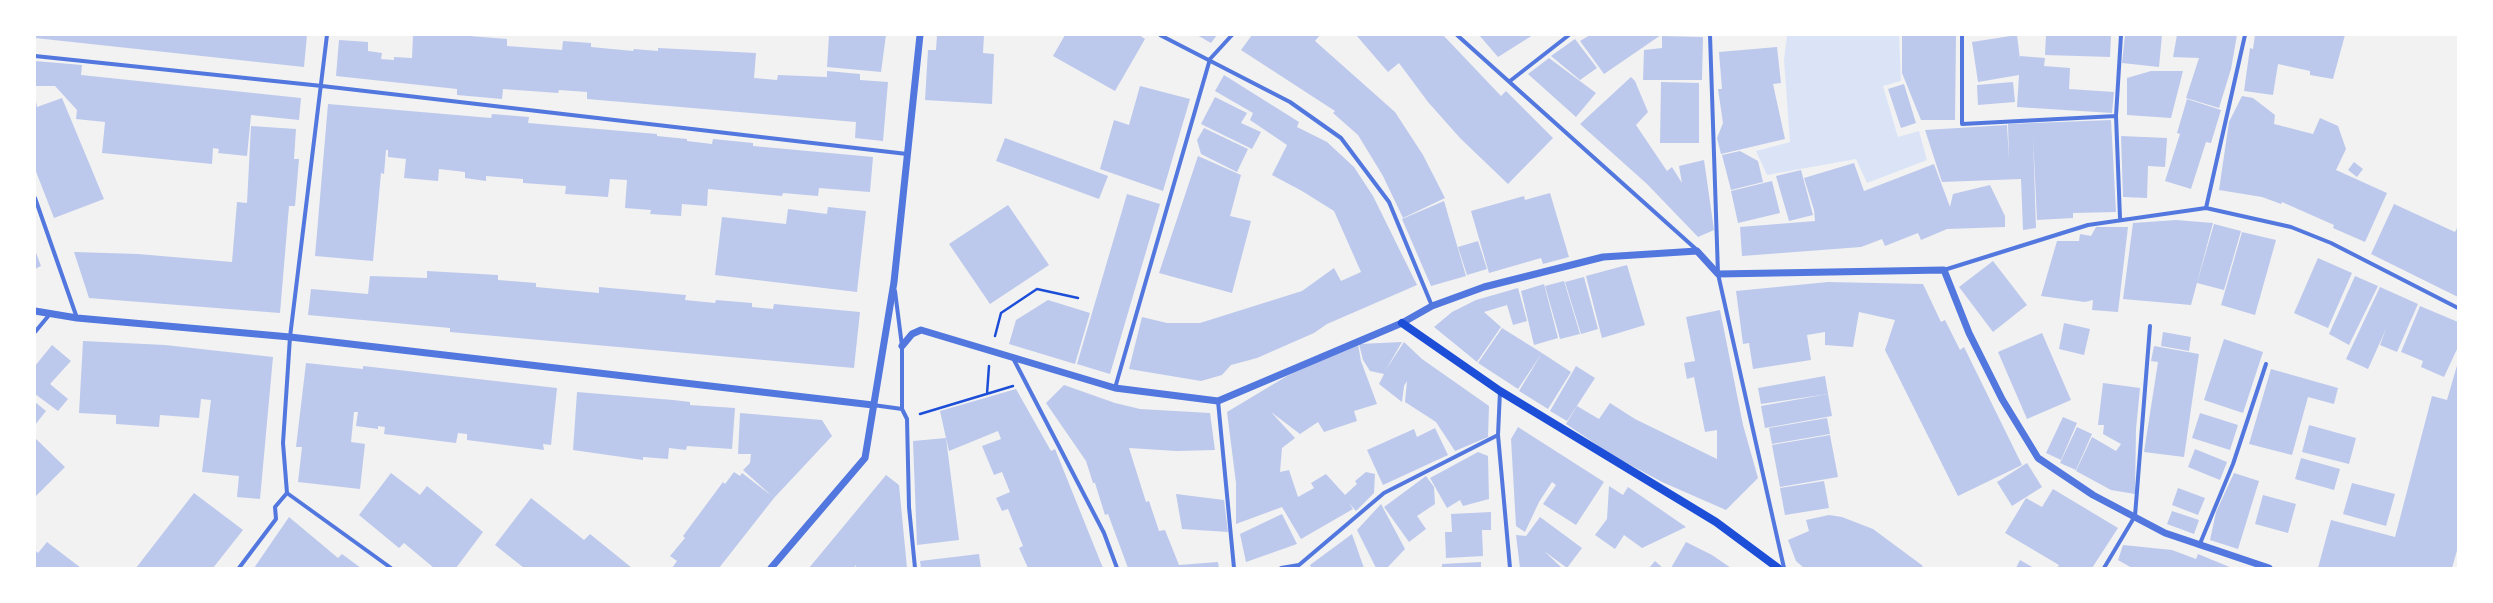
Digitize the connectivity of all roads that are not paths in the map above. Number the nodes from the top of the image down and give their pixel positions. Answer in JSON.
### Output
{"nodes":[{"id":1,"x":327,"y":35,"type":"edge"},
{"id":2,"x":920,"y":35,"type":"edge"},
{"id":3,"x":1160,"y":35,"type":"edge"},
{"id":4,"x":1232,"y":35,"type":"edge"},
{"id":5,"x":1457,"y":35,"type":"edge"},
{"id":6,"x":1569,"y":35,"type":"edge"},
{"id":7,"x":1710,"y":35,"type":"edge"},
{"id":8,"x":1962,"y":35,"type":"edge"},
{"id":9,"x":2121,"y":35,"type":"edge"},
{"id":10,"x":2245,"y":35,"type":"edge"},
{"id":11,"x":35,"y":56,"type":"edge"},
{"id":12,"x":1210,"y":59,"type":"junction"},
{"id":13,"x":1510,"y":81,"type":"junction"},
{"id":14,"x":322,"y":86,"type":"junction"},
{"id":15,"x":2116,"y":116,"type":"junction"},
{"id":16,"x":907,"y":154,"type":"junction"},
{"id":17,"x":35,"y":198,"type":"edge"},
{"id":18,"x":2206,"y":208,"type":"junction"},
{"id":19,"x":2120,"y":218,"type":"junction"},
{"id":20,"x":1697,"y":251,"type":"junction"},
{"id":21,"x":1944,"y":270,"type":"junction"},
{"id":22,"x":1718,"y":274,"type":"junction"},
{"id":23,"x":894,"y":282,"type":"junction"},
{"id":24,"x":1432,"y":306,"type":"junction"},
{"id":25,"x":2458,"y":308,"type":"edge"},
{"id":26,"x":35,"y":311,"type":"edge"},
{"id":27,"x":50,"y":313,"type":"junction"},
{"id":28,"x":77,"y":318,"type":"junction"},
{"id":29,"x":1402,"y":323,"type":"junction"},
{"id":30,"x":2150,"y":326,"type":"dead end"},
{"id":31,"x":35,"y":332,"type":"edge"},
{"id":32,"x":290,"y":337,"type":"junction"},
{"id":33,"x":902,"y":346,"type":"junction"},
{"id":34,"x":1013,"y":358,"type":"junction"},
{"id":35,"x":2266,"y":364,"type":"dead end"},
{"id":36,"x":1115,"y":388,"type":"junction"},
{"id":37,"x":1500,"y":391,"type":"junction"},
{"id":38,"x":1218,"y":401,"type":"junction"},
{"id":39,"x":873,"y":405,"type":"junction"},
{"id":40,"x":902,"y":409,"type":"junction"},
{"id":41,"x":1498,"y":435,"type":"junction"},
{"id":42,"x":288,"y":494,"type":"junction"},
{"id":43,"x":2135,"y":516,"type":"junction"},
{"id":44,"x":2199,"y":546,"type":"junction"},
{"id":45,"x":1300,"y":566,"type":"edge"},
{"id":46,"x":239,"y":568,"type":"edge"},
{"id":47,"x":391,"y":568,"type":"edge"},
{"id":48,"x":771,"y":568,"type":"edge"},
{"id":49,"x":915,"y":568,"type":"edge"},
{"id":50,"x":1117,"y":568,"type":"edge"},
{"id":51,"x":1234,"y":568,"type":"edge"},
{"id":52,"x":1281,"y":568,"type":"edge"},
{"id":53,"x":1510,"y":568,"type":"edge"},
{"id":54,"x":1778,"y":568,"type":"edge"},
{"id":55,"x":1784,"y":568,"type":"edge"},
{"id":56,"x":2104,"y":568,"type":"edge"},
{"id":57,"x":2269,"y":568,"type":"edge"}],
"edges":[{"from":1,"to":14,"type":"street"},
{"from":2,"to":16,"type":"street"},
{"from":3,"to":12,"type":"street"},
{"from":4,"to":12,"type":"street"},
{"from":5,"to":13,"type":"street"},
{"from":6,"to":13,"type":"street"},
{"from":7,"to":22,"type":"street"},
{"from":8,"to":15,"type":"street"},
{"from":9,"to":15,"type":"street"},
{"from":10,"to":18,"type":"street"},
{"from":11,"to":14,"type":"street"},
{"from":12,"to":24,"type":"street"},
{"from":12,"to":36,"type":"street"},
{"from":13,"to":20,"type":"street"},
{"from":14,"to":16,"type":"street"},
{"from":14,"to":32,"type":"street"},
{"from":15,"to":19,"type":"street"},
{"from":16,"to":23,"type":"street"},
{"from":17,"to":28,"type":"street"},
{"from":18,"to":19,"type":"street"},
{"from":18,"to":25,"type":"street"},
{"from":19,"to":21,"type":"street"},
{"from":20,"to":22,"type":"street"},
{"from":20,"to":24,"type":"street"},
{"from":21,"to":22,"type":"street"},
{"from":21,"to":43,"type":"street"},
{"from":22,"to":55,"type":"street"},
{"from":23,"to":33,"type":"street"},
{"from":23,"to":39,"type":"street"},
{"from":24,"to":29,"type":"street"},
{"from":26,"to":27,"type":"street"},
{"from":27,"to":28,"type":"street"},
{"from":27,"to":31,"type":"street"},
{"from":28,"to":32,"type":"street"},
{"from":29,"to":37,"type":"main road"},
{"from":29,"to":38,"type":"street"},
{"from":30,"to":43,"type":"street"},
{"from":32,"to":39,"type":"street"},
{"from":32,"to":42,"type":"street"},
{"from":33,"to":34,"type":"street"},
{"from":33,"to":40,"type":"street"},
{"from":34,"to":36,"type":"street"},
{"from":34,"to":50,"type":"street"},
{"from":35,"to":44,"type":"street"},
{"from":36,"to":38,"type":"street"},
{"from":37,"to":41,"type":"street"},
{"from":37,"to":54,"type":"main road"},
{"from":38,"to":51,"type":"street"},
{"from":39,"to":40,"type":"street"},
{"from":39,"to":48,"type":"street"},
{"from":40,"to":49,"type":"street"},
{"from":41,"to":45,"type":"street"},
{"from":41,"to":53,"type":"street"},
{"from":42,"to":46,"type":"street"},
{"from":42,"to":47,"type":"street"},
{"from":43,"to":44,"type":"street"},
{"from":43,"to":56,"type":"street"},
{"from":44,"to":57,"type":"street"},
{"from":45,"to":52,"type":"street"}]}
